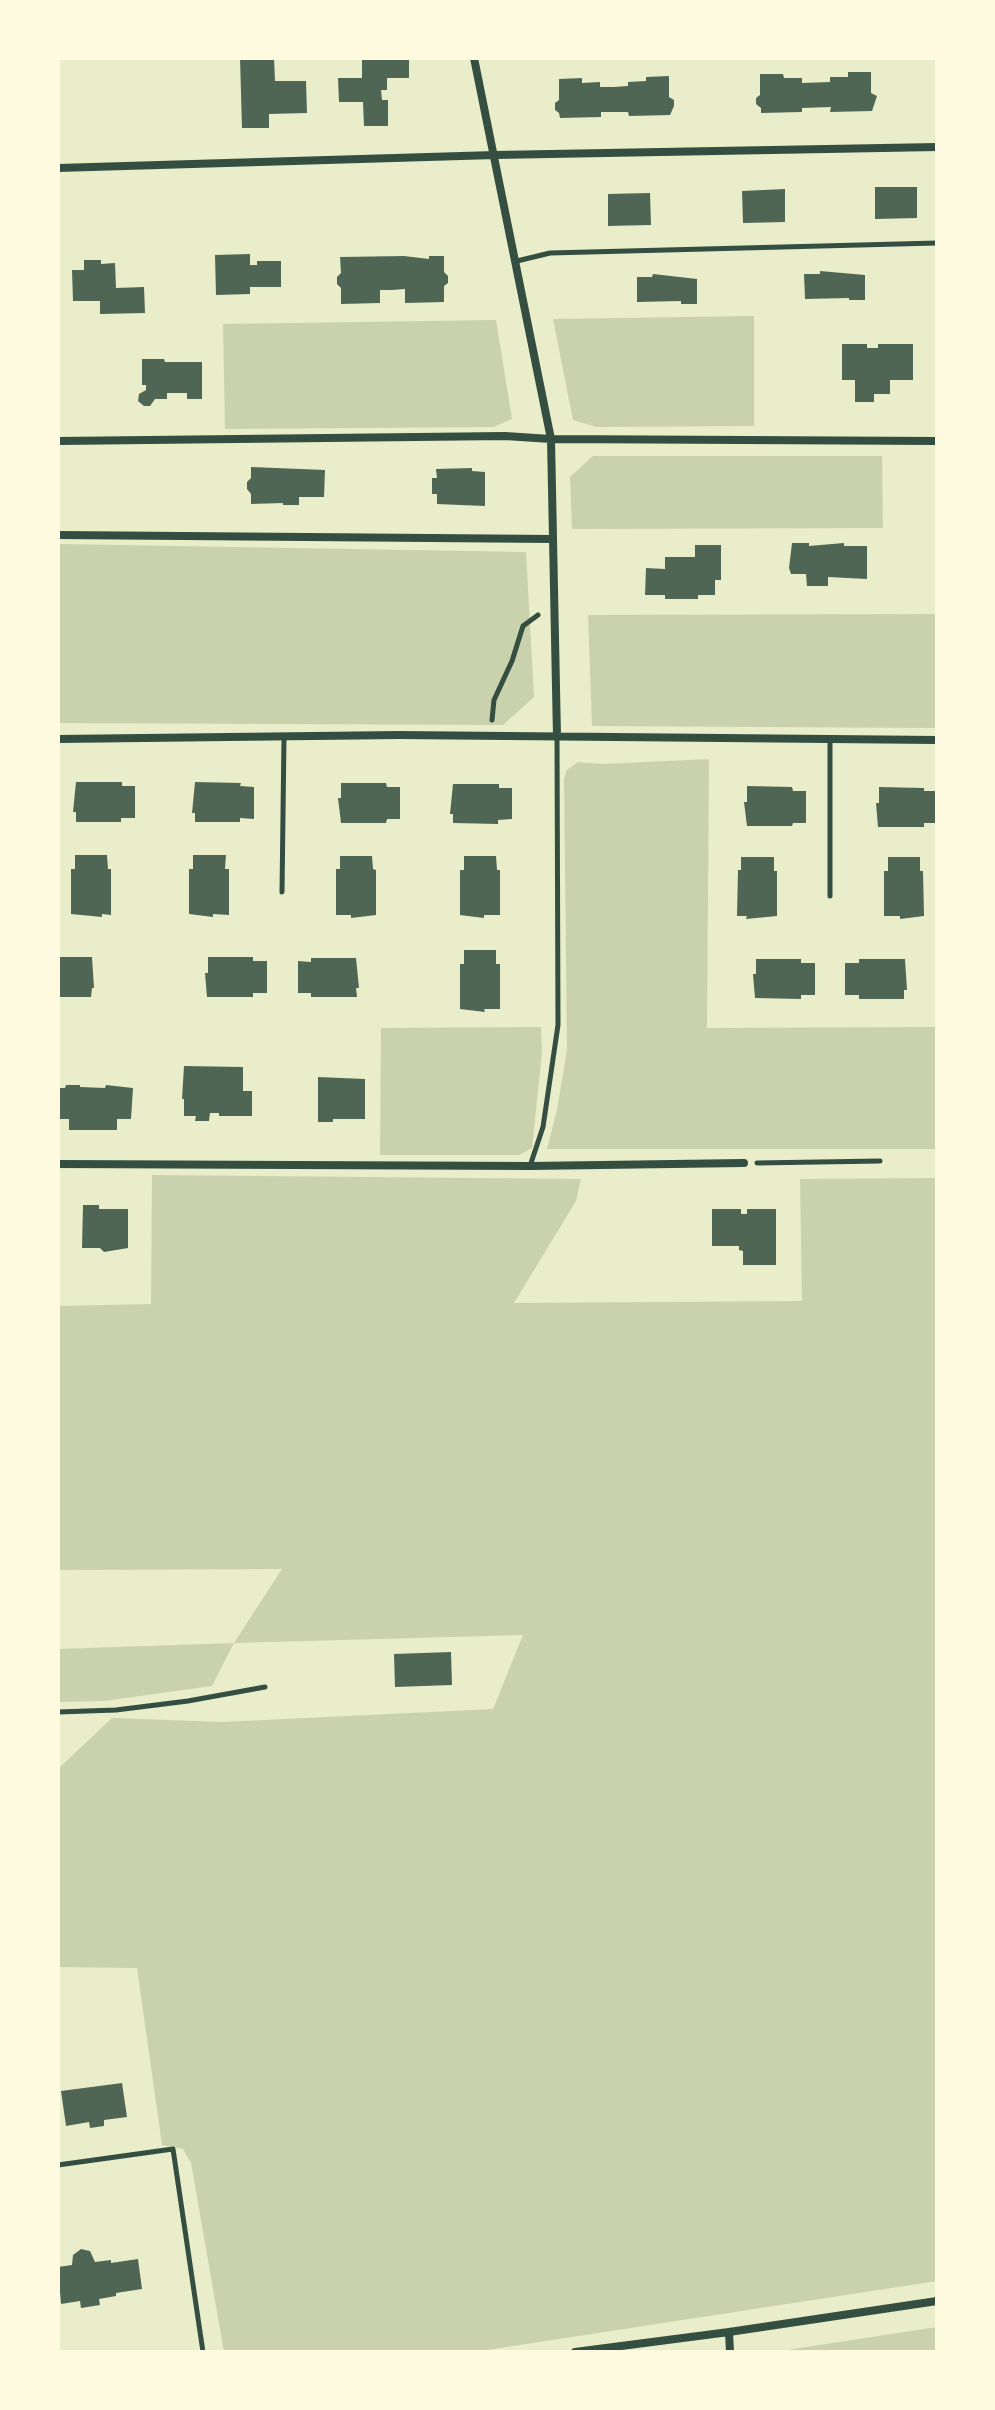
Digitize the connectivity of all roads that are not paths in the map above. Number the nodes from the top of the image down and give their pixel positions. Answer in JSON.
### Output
{"nodes":[{"id":1,"x":474,"y":58,"type":"edge"},
{"id":2,"x":937,"y":147,"type":"edge"},
{"id":3,"x":495,"y":155,"type":"junction"},
{"id":4,"x":58,"y":168,"type":"edge"},
{"id":5,"x":937,"y":243,"type":"edge"},
{"id":6,"x":517,"y":261,"type":"junction"},
{"id":7,"x":551,"y":439,"type":"junction"},
{"id":8,"x":58,"y":441,"type":"edge"},
{"id":9,"x":937,"y":441,"type":"edge"},
{"id":10,"x":58,"y":535,"type":"edge"},
{"id":11,"x":553,"y":539,"type":"junction"},
{"id":12,"x":557,"y":737,"type":"junction"},
{"id":13,"x":284,"y":738,"type":"junction"},
{"id":14,"x":58,"y":739,"type":"edge"},
{"id":15,"x":937,"y":740,"type":"edge"},
{"id":16,"x":830,"y":741,"type":"junction"},
{"id":17,"x":282,"y":892,"type":"dead end"},
{"id":18,"x":830,"y":896,"type":"dead end"},
{"id":19,"x":744,"y":1163,"type":"road end"},
{"id":20,"x":58,"y":1164,"type":"edge"},
{"id":21,"x":530,"y":1166,"type":"junction"},
{"id":22,"x":265,"y":1687,"type":"dead end"},
{"id":23,"x":58,"y":1712,"type":"edge"},
{"id":24,"x":58,"y":2165,"type":"edge"},
{"id":25,"x":937,"y":2301,"type":"edge"},
{"id":26,"x":729,"y":2332,"type":"junction"},
{"id":27,"x":203,"y":2352,"type":"edge"},
{"id":28,"x":575,"y":2352,"type":"edge"},
{"id":29,"x":730,"y":2352,"type":"edge"}],
"edges":[{"from":1,"to":3,"type":"street"},
{"from":2,"to":3,"type":"street"},
{"from":3,"to":4,"type":"street"},
{"from":3,"to":6,"type":"street"},
{"from":5,"to":6,"type":"lane"},
{"from":6,"to":7,"type":"street"},
{"from":7,"to":8,"type":"street"},
{"from":7,"to":9,"type":"street"},
{"from":7,"to":11,"type":"street"},
{"from":10,"to":11,"type":"street"},
{"from":11,"to":12,"type":"street"},
{"from":12,"to":13,"type":"street"},
{"from":12,"to":16,"type":"street"},
{"from":12,"to":21,"type":"lane"},
{"from":13,"to":14,"type":"street"},
{"from":13,"to":17,"type":"lane"},
{"from":15,"to":16,"type":"street"},
{"from":16,"to":18,"type":"lane"},
{"from":19,"to":21,"type":"street"},
{"from":20,"to":21,"type":"street"},
{"from":22,"to":23,"type":"lane"},
{"from":24,"to":27,"type":"lane"},
{"from":25,"to":26,"type":"street"},
{"from":26,"to":28,"type":"street"},
{"from":26,"to":29,"type":"street"}]}
